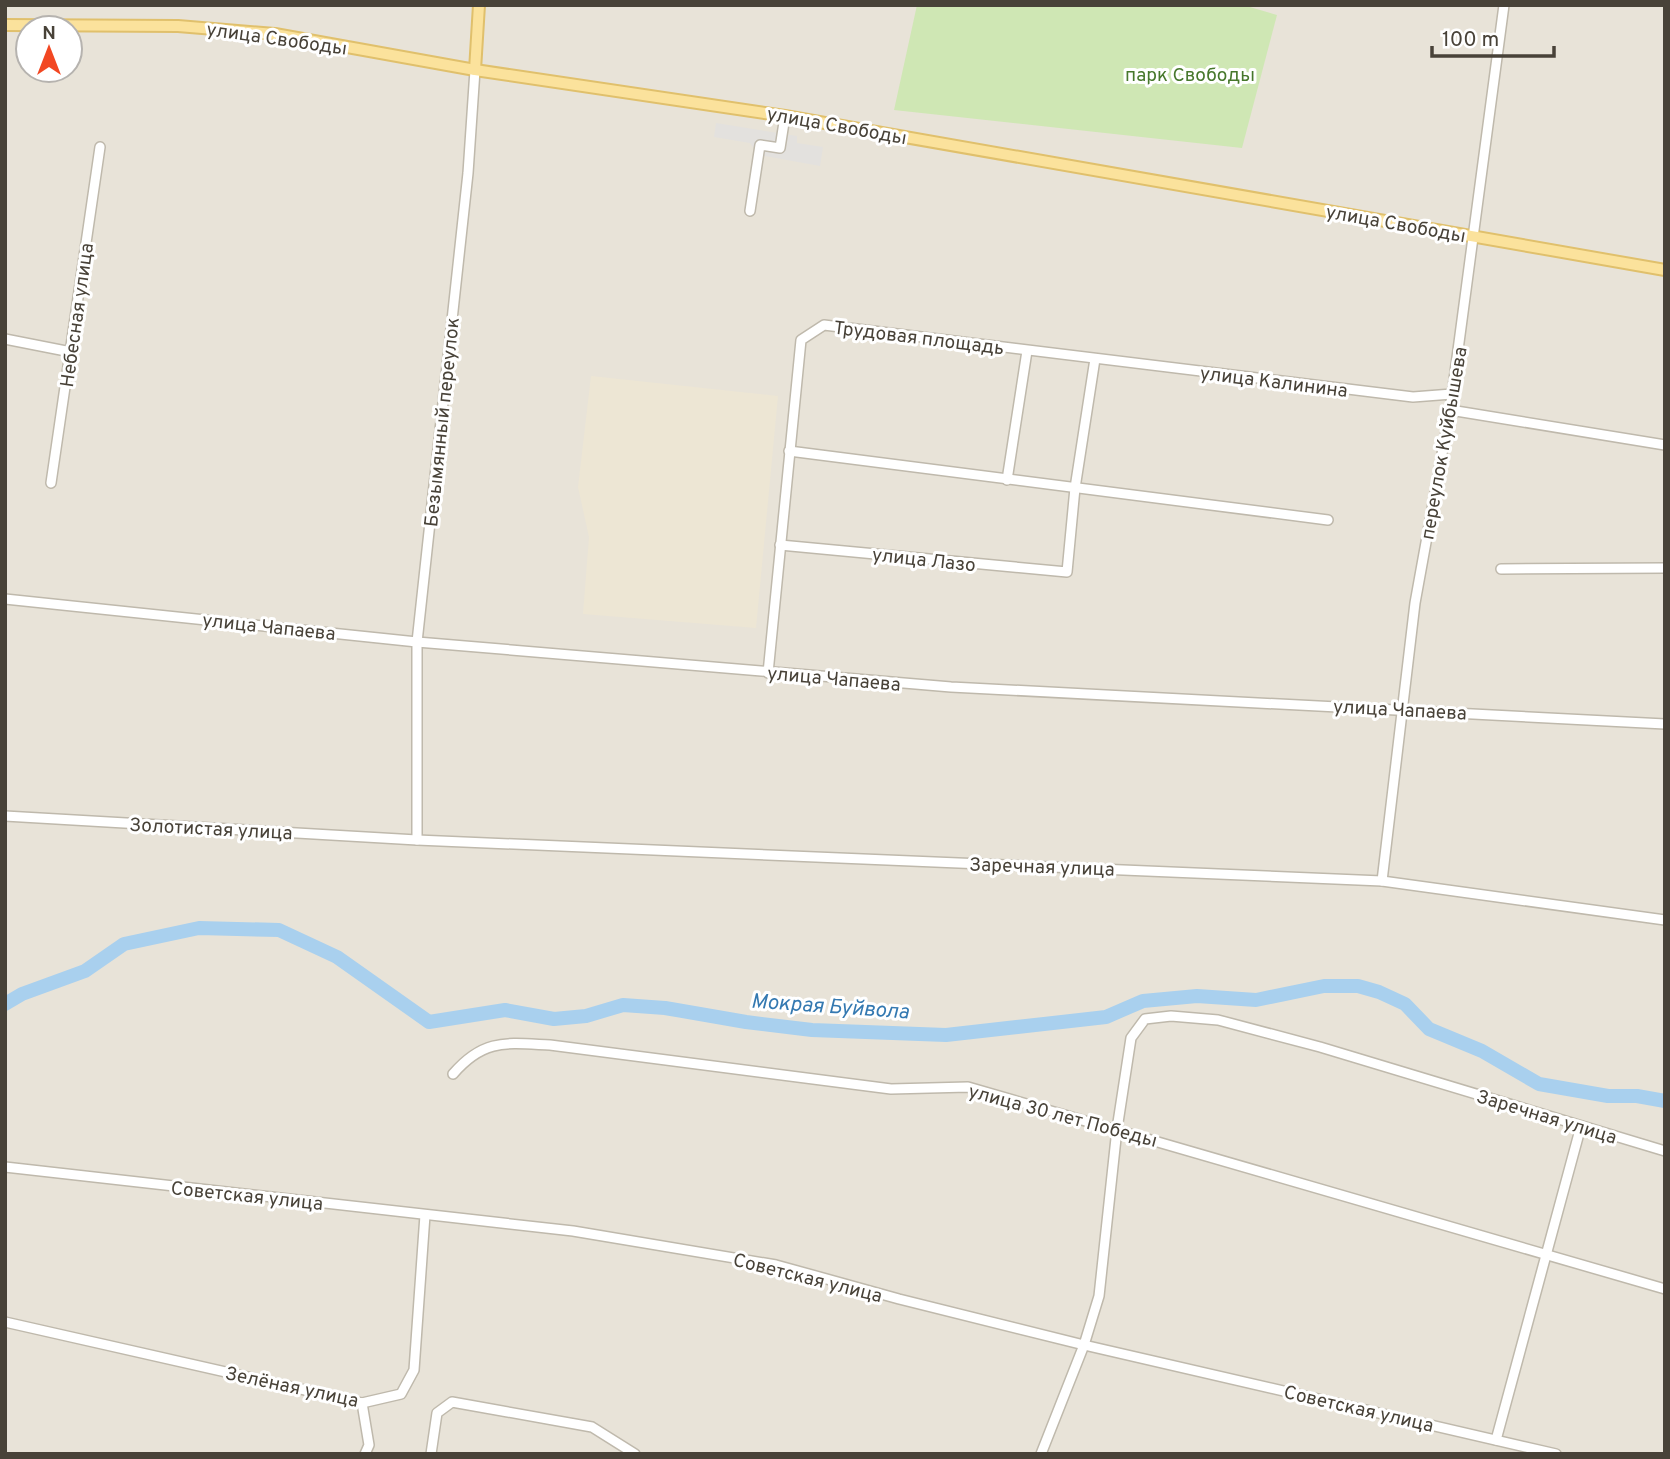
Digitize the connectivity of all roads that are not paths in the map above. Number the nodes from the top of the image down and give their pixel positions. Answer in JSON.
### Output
{"nodes":[{"id":1,"x":480,"y":5,"type":"edge"},
{"id":2,"x":1504,"y":5,"type":"edge"},
{"id":3,"x":5,"y":25,"type":"edge"},
{"id":4,"x":475,"y":70,"type":"junction"},
{"id":5,"x":785,"y":116,"type":"junction"},
{"id":6,"x":100,"y":147,"type":"dead end"},
{"id":7,"x":750,"y":211,"type":"dead end"},
{"id":8,"x":1474,"y":237,"type":"junction"},
{"id":9,"x":1665,"y":270,"type":"edge"},
{"id":10,"x":5,"y":339,"type":"edge"},
{"id":11,"x":1027,"y":351,"type":"junction"},
{"id":12,"x":71,"y":352,"type":"junction"},
{"id":13,"x":1095,"y":359,"type":"junction"},
{"id":14,"x":1452,"y":394,"type":"junction"},
{"id":15,"x":1450,"y":410,"type":"junction"},
{"id":16,"x":1665,"y":445,"type":"edge"},
{"id":17,"x":789,"y":450,"type":"junction"},
{"id":18,"x":1007,"y":480,"type":"junction"},
{"id":19,"x":51,"y":483,"type":"dead end"},
{"id":20,"x":1075,"y":488,"type":"junction"},
{"id":21,"x":1328,"y":520,"type":"dead end"},
{"id":22,"x":780,"y":545,"type":"junction"},
{"id":23,"x":1665,"y":568,"type":"edge"},
{"id":24,"x":1501,"y":569,"type":"dead end"},
{"id":25,"x":5,"y":599,"type":"edge"},
{"id":26,"x":417,"y":642,"type":"junction"},
{"id":27,"x":768,"y":673,"type":"junction"},
{"id":28,"x":1403,"y":709,"type":"junction"},
{"id":29,"x":1665,"y":724,"type":"edge"},
{"id":30,"x":5,"y":816,"type":"edge"},
{"id":31,"x":417,"y":840,"type":"junction"},
{"id":32,"x":1382,"y":881,"type":"junction"},
{"id":33,"x":1665,"y":920,"type":"edge"},
{"id":34,"x":453,"y":1074,"type":"dead end"},
{"id":35,"x":1581,"y":1126,"type":"junction"},
{"id":36,"x":1117,"y":1129,"type":"junction"},
{"id":37,"x":1665,"y":1151,"type":"edge"},
{"id":38,"x":5,"y":1167,"type":"edge"},
{"id":39,"x":425,"y":1215,"type":"junction"},
{"id":40,"x":1545,"y":1254,"type":"junction"},
{"id":41,"x":1665,"y":1289,"type":"edge"},
{"id":42,"x":5,"y":1321,"type":"edge"},
{"id":43,"x":1084,"y":1345,"type":"junction"},
{"id":44,"x":362,"y":1403,"type":"junction"},
{"id":45,"x":1496,"y":1440,"type":"junction"},
{"id":46,"x":1544,"y":1452,"type":"edge"},
{"id":47,"x":365,"y":1454,"type":"edge"},
{"id":48,"x":431,"y":1454,"type":"edge"},
{"id":49,"x":635,"y":1454,"type":"edge"},
{"id":50,"x":1041,"y":1454,"type":"edge"},
{"id":51,"x":1556,"y":1454,"type":"edge"}],
"edges":[{"from":1,"to":4,"type":"main road","name":"Безымянный переулок"},
{"from":2,"to":8,"type":"street","name":"переулок Куйбышева"},
{"from":3,"to":4,"type":"main road","name":"улица Свободы"},
{"from":4,"to":5,"type":"main road","name":"улица Свободы"},
{"from":4,"to":26,"type":"street","name":"Безымянный переулок"},
{"from":5,"to":7,"type":"street"},
{"from":5,"to":8,"type":"main road","name":"улица Свободы"},
{"from":6,"to":12,"type":"street","name":"Небесная улица"},
{"from":8,"to":9,"type":"main road","name":"улица Свободы"},
{"from":8,"to":14,"type":"street","name":"переулок Куйбышева"},
{"from":10,"to":12,"type":"street"},
{"from":11,"to":13,"type":"street","name":"Трудовая площадь"},
{"from":11,"to":17,"type":"street","name":"Трудовая площадь"},
{"from":11,"to":18,"type":"street","name":"Трудовая площадь"},
{"from":12,"to":19,"type":"street","name":"Небесная улица"},
{"from":13,"to":14,"type":"street","name":"улица Калинина"},
{"from":13,"to":20,"type":"street"},
{"from":14,"to":15,"type":"street","name":"переулок Куйбышева"},
{"from":15,"to":16,"type":"street"},
{"from":15,"to":28,"type":"street","name":"переулок Куйбышева"},
{"from":17,"to":18,"type":"street"},
{"from":17,"to":22,"type":"street","name":"Трудовая площадь"},
{"from":18,"to":20,"type":"street"},
{"from":20,"to":21,"type":"street"},
{"from":20,"to":22,"type":"street","name":"улица Лазо"},
{"from":22,"to":27,"type":"street","name":"Трудовая площадь"},
{"from":23,"to":24,"type":"street"},
{"from":25,"to":26,"type":"street","name":"улица Чапаева"},
{"from":26,"to":27,"type":"street","name":"улица Чапаева"},
{"from":26,"to":31,"type":"street","name":"Безымянный переулок"},
{"from":27,"to":28,"type":"street","name":"улица Чапаева"},
{"from":28,"to":29,"type":"street","name":"улица Чапаева"},
{"from":28,"to":32,"type":"street","name":"переулок Куйбышева"},
{"from":30,"to":31,"type":"street","name":"Золотистая улица"},
{"from":31,"to":32,"type":"street","name":"Заречная улица"},
{"from":32,"to":33,"type":"street","name":"Заречная улица"},
{"from":34,"to":36,"type":"street","name":"улица 30 лет Победы"},
{"from":35,"to":36,"type":"street","name":"Заречная улица"},
{"from":35,"to":37,"type":"street","name":"Заречная улица"},
{"from":35,"to":40,"type":"street"},
{"from":36,"to":40,"type":"street","name":"улица 30 лет Победы"},
{"from":36,"to":43,"type":"street"},
{"from":38,"to":39,"type":"street","name":"Советская улица"},
{"from":39,"to":43,"type":"street","name":"Советская улица"},
{"from":39,"to":44,"type":"street","name":"Зелёная улица"},
{"from":40,"to":41,"type":"street","name":"улица 30 лет Победы"},
{"from":40,"to":45,"type":"street"},
{"from":42,"to":44,"type":"street","name":"Зелёная улица"},
{"from":43,"to":45,"type":"street","name":"Советская улица"},
{"from":43,"to":50,"type":"street"},
{"from":44,"to":47,"type":"street"},
{"from":45,"to":46,"type":"street","name":"Советская улица"},
{"from":46,"to":51,"type":"street","name":"Советская улица"},
{"from":48,"to":49,"type":"street"}]}
